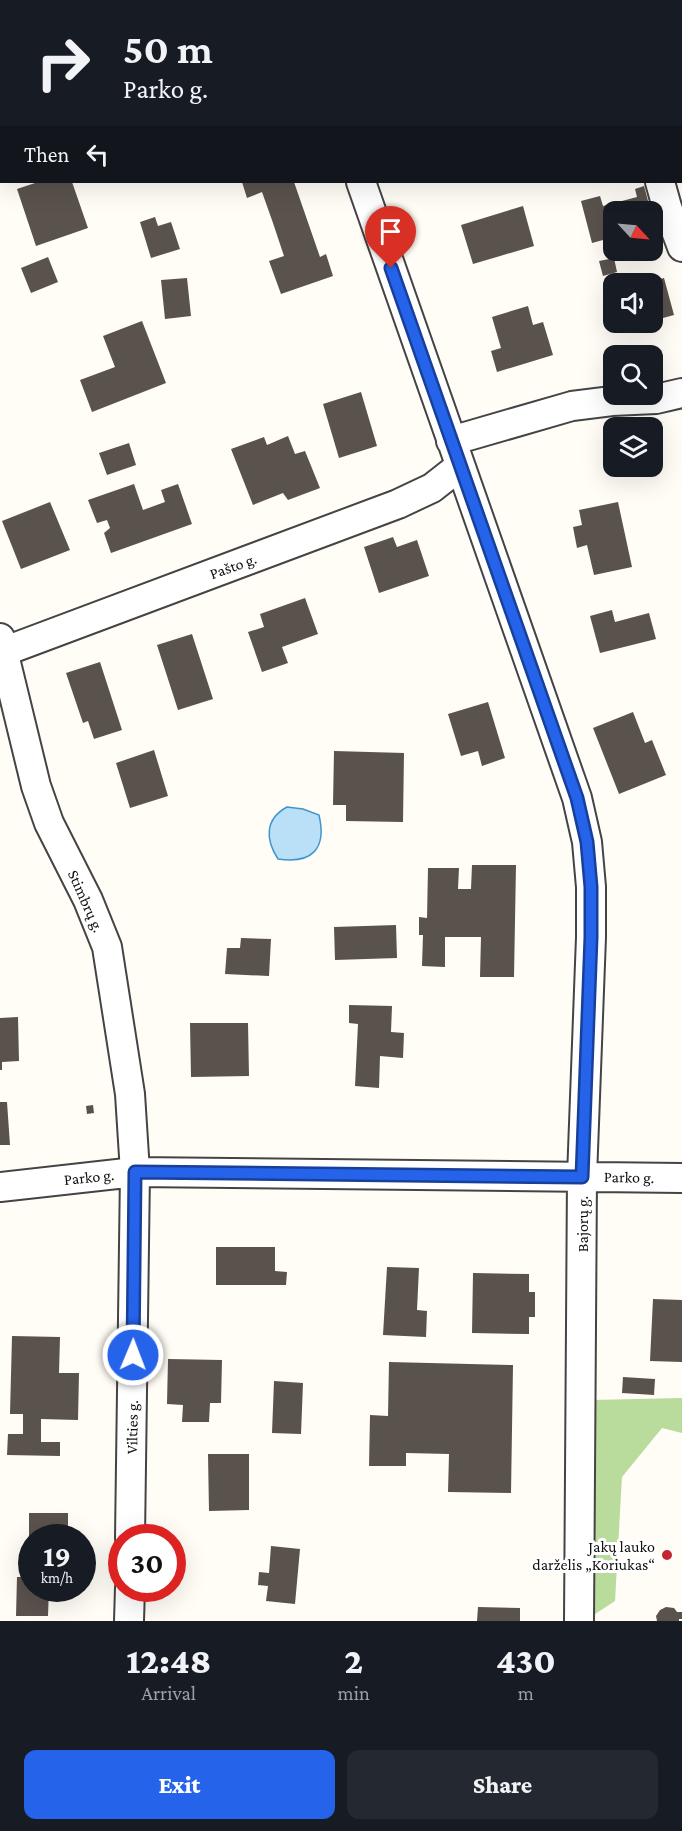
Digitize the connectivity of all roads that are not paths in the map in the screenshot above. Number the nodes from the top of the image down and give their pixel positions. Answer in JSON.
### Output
{"nodes":[{"id":1,"x":361,"y":183,"type":"edge"},
{"id":2,"x":660,"y":183,"type":"edge"},
{"id":3,"x":682,"y":247,"type":"edge"},
{"id":4,"x":682,"y":393,"type":"edge"},
{"id":5,"x":456,"y":453,"type":"junction"},
{"id":6,"x":1,"y":647,"type":"edge"},
{"id":7,"x":135,"y":1172,"type":"junction"},
{"id":8,"x":582,"y":1177,"type":"junction"},
{"id":9,"x":682,"y":1178,"type":"edge"},
{"id":10,"x":0,"y":1187,"type":"edge"},
{"id":11,"x":130,"y":1524,"type":"edge"},
{"id":12,"x":129,"y":1602,"type":"edge"},
{"id":13,"x":129,"y":1621,"type":"edge"},
{"id":14,"x":579,"y":1621,"type":"edge"}],
"edges":[{"from":1,"to":5,"type":"street","name":"Bajorų g."},
{"from":2,"to":3,"type":"street"},
{"from":4,"to":5,"type":"street","name":"Pašto g."},
{"from":5,"to":6,"type":"street","name":"Pašto g."},
{"from":5,"to":8,"type":"street","name":"Bajorų g."},
{"from":6,"to":7,"type":"street","name":"Stimbrų g."},
{"from":7,"to":8,"type":"street","name":"Parko g."},
{"from":7,"to":10,"type":"street","name":"Parko g."},
{"from":7,"to":11,"type":"street","name":"Vilties g."},
{"from":8,"to":9,"type":"street","name":"Parko g."},
{"from":8,"to":14,"type":"street","name":"Bajorų g."},
{"from":12,"to":13,"type":"street"}]}
